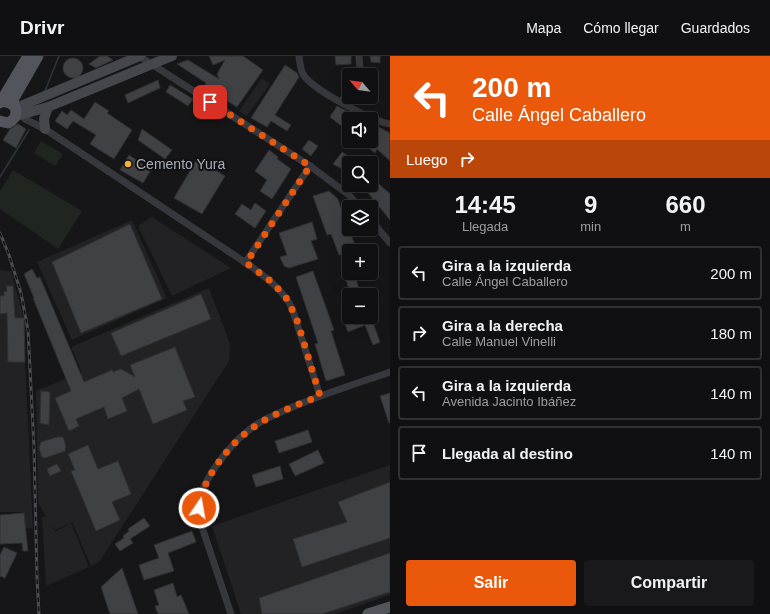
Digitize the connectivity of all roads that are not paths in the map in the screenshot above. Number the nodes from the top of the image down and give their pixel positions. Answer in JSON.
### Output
{"nodes":[{"id":1,"x":140,"y":56,"type":"edge"},
{"id":2,"x":172,"y":56,"type":"edge"},
{"id":3,"x":299,"y":56,"type":"edge"},
{"id":4,"x":359,"y":56,"type":"edge"},
{"id":5,"x":31,"y":57,"type":"edge"},
{"id":6,"x":152,"y":64,"type":"junction"},
{"id":7,"x":114,"y":67,"type":"junction"},
{"id":8,"x":360,"y":68,"type":"edge"},
{"id":9,"x":118,"y":78,"type":"junction"},
{"id":10,"x":341,"y":102,"type":"joint"},
{"id":11,"x":0,"y":104,"type":"edge"},
{"id":12,"x":48,"y":107,"type":"junction"},
{"id":13,"x":13,"y":116,"type":"edge"},
{"id":14,"x":390,"y":124,"type":"edge"},
{"id":15,"x":45,"y":129,"type":"junction"},
{"id":16,"x":310,"y":166,"type":"junction"},
{"id":17,"x":354,"y":200,"type":"edge"},
{"id":18,"x":378,"y":228,"type":"edge"},
{"id":19,"x":390,"y":243,"type":"edge"},
{"id":20,"x":246,"y":263,"type":"junction"},
{"id":21,"x":390,"y":372,"type":"edge"},
{"id":22,"x":320,"y":396,"type":"junction"},
{"id":23,"x":390,"y":607,"type":"edge"},
{"id":24,"x":231,"y":614,"type":"edge"},
{"id":25,"x":368,"y":614,"type":"edge"}],
"edges":[{"from":1,"to":6,"type":"street"},
{"from":1,"to":7,"type":"main road"},
{"from":2,"to":6,"type":"main road"},
{"from":3,"to":10,"type":"street"},
{"from":4,"to":8,"type":"street"},
{"from":5,"to":11,"type":"main road"},
{"from":5,"to":13,"type":"main road"},
{"from":6,"to":9,"type":"main road"},
{"from":6,"to":16,"type":"street"},
{"from":7,"to":9,"type":"main road"},
{"from":7,"to":13,"type":"main road"},
{"from":9,"to":12,"type":"main road"},
{"from":10,"to":14,"type":"street"},
{"from":11,"to":13,"type":"main road"},
{"from":12,"to":13,"type":"main road"},
{"from":12,"to":15,"type":"main road"},
{"from":13,"to":15,"type":"street"},
{"from":15,"to":20,"type":"street"},
{"from":16,"to":17,"type":"street"},
{"from":16,"to":20,"type":"street"},
{"from":18,"to":19,"type":"street"},
{"from":20,"to":22,"type":"street"},
{"from":21,"to":22,"type":"street"},
{"from":22,"to":24,"type":"street"},
{"from":23,"to":25,"type":"main road"}]}
